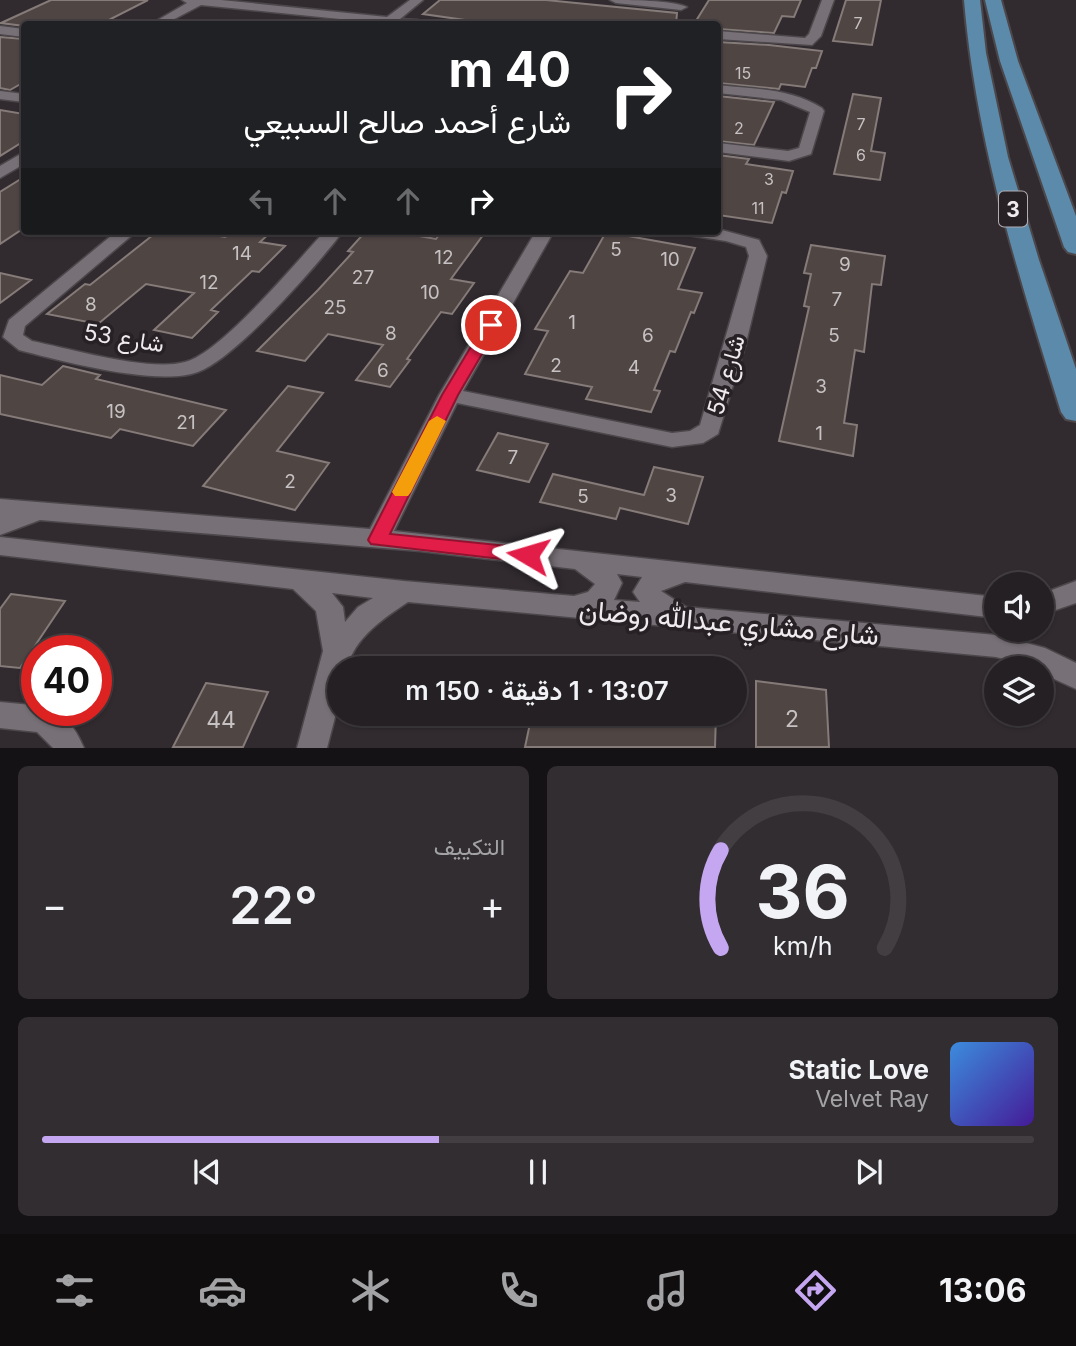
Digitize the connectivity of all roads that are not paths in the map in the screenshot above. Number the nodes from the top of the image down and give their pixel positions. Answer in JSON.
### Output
{"nodes":[{"id":1,"x":284,"y":0,"type":"edge"},
{"id":2,"x":417,"y":0,"type":"edge"},
{"id":3,"x":616,"y":0,"type":"edge"},
{"id":4,"x":828,"y":0,"type":"edge"},
{"id":5,"x":963,"y":0,"type":"edge"},
{"id":6,"x":972,"y":0,"type":"edge"},
{"id":7,"x":993,"y":0,"type":"edge"},
{"id":8,"x":193,"y":1,"type":"edge"},
{"id":9,"x":681,"y":7,"type":"edge"},
{"id":10,"x":271,"y":9,"type":"junction"},
{"id":11,"x":1016,"y":20,"type":"dead end"},
{"id":12,"x":163,"y":21,"type":"edge"},
{"id":13,"x":389,"y":21,"type":"joint"},
{"id":14,"x":0,"y":30,"type":"edge"},
{"id":15,"x":21,"y":33,"type":"edge"},
{"id":16,"x":721,"y":35,"type":"edge"},
{"id":17,"x":975,"y":35,"type":"junction"},
{"id":18,"x":1009,"y":61,"type":"junction"},
{"id":19,"x":721,"y":89,"type":"edge"},
{"id":20,"x":0,"y":95,"type":"edge"},
{"id":21,"x":21,"y":98,"type":"edge"},
{"id":22,"x":721,"y":148,"type":"edge"},
{"id":23,"x":21,"y":159,"type":"edge"},
{"id":24,"x":0,"y":173,"type":"edge"},
{"id":25,"x":123,"y":235,"type":"edge"},
{"id":26,"x":330,"y":235,"type":"edge"},
{"id":27,"x":543,"y":235,"type":"edge"},
{"id":28,"x":721,"y":235,"type":"edge"},
{"id":29,"x":1076,"y":247,"type":"edge"},
{"id":30,"x":450,"y":395,"type":"junction"},
{"id":31,"x":1076,"y":412,"type":"edge"},
{"id":32,"x":0,"y":508,"type":"edge"},
{"id":33,"x":54,"y":512,"type":"junction"},
{"id":34,"x":4,"y":540,"type":"edge"},
{"id":35,"x":377,"y":540,"type":"junction"},
{"id":36,"x":583,"y":561,"type":"junction"},
{"id":37,"x":685,"y":573,"type":"junction"},
{"id":38,"x":299,"y":578,"type":"junction"},
{"id":39,"x":404,"y":591,"type":"junction"},
{"id":40,"x":1076,"y":591,"type":"edge"},
{"id":41,"x":1054,"y":601,"type":"edge"},
{"id":42,"x":572,"y":607,"type":"junction"},
{"id":43,"x":984,"y":607,"type":"edge"},
{"id":44,"x":682,"y":618,"type":"junction"},
{"id":45,"x":337,"y":651,"type":"junction"},
{"id":46,"x":1076,"y":677,"type":"edge"},
{"id":47,"x":0,"y":715,"type":"edge"},
{"id":48,"x":69,"y":747,"type":"edge"},
{"id":49,"x":312,"y":747,"type":"edge"}],
"edges":[{"from":1,"to":10,"type":"street"},
{"from":2,"to":13,"type":"street"},
{"from":3,"to":9,"type":"street"},
{"from":4,"to":16,"type":"street"},
{"from":5,"to":17,"type":"main road"},
{"from":6,"to":17,"type":"main road","number":"3"},
{"from":7,"to":18,"type":"main road","number":"3"},
{"from":8,"to":10,"type":"street"},
{"from":8,"to":12,"type":"street"},
{"from":10,"to":13,"type":"street"},
{"from":11,"to":18,"type":"main road"},
{"from":14,"to":15,"type":"street"},
{"from":17,"to":31,"type":"main road","number":"3"},
{"from":18,"to":29,"type":"main road","number":"3"},
{"from":19,"to":22,"type":"street"},
{"from":20,"to":21,"type":"street"},
{"from":23,"to":24,"type":"street"},
{"from":25,"to":26,"type":"street","name":"شارع 53"},
{"from":27,"to":30,"type":"street"},
{"from":28,"to":30,"type":"street","name":"شارع 54"},
{"from":30,"to":35,"type":"street"},
{"from":32,"to":33,"type":"street","name":"شارع مشاري عبدالله روضان"},
{"from":33,"to":34,"type":"street"},
{"from":33,"to":35,"type":"street","name":"شارع مشاري عبدالله روضان"},
{"from":34,"to":38,"type":"street","name":"شارع مشاري عبدالله روضان"},
{"from":35,"to":36,"type":"street","name":"شارع مشاري عبدالله روضان"},
{"from":36,"to":37,"type":"street","name":"شارع مشاري عبدالله روضان"},
{"from":36,"to":42,"type":"street"},
{"from":37,"to":43,"type":"street","name":"شارع مشاري عبدالله روضان"},
{"from":37,"to":44,"type":"street"},
{"from":38,"to":39,"type":"street","name":"شارع مشاري عبدالله روضان"},
{"from":38,"to":45,"type":"street"},
{"from":39,"to":42,"type":"street","name":"شارع مشاري عبدالله روضان"},
{"from":39,"to":45,"type":"street"},
{"from":40,"to":41,"type":"street"},
{"from":42,"to":44,"type":"street","name":"شارع مشاري عبدالله روضان"},
{"from":44,"to":46,"type":"street","name":"شارع مشاري عبدالله روضان"},
{"from":45,"to":49,"type":"street"},
{"from":47,"to":48,"type":"street"}]}
